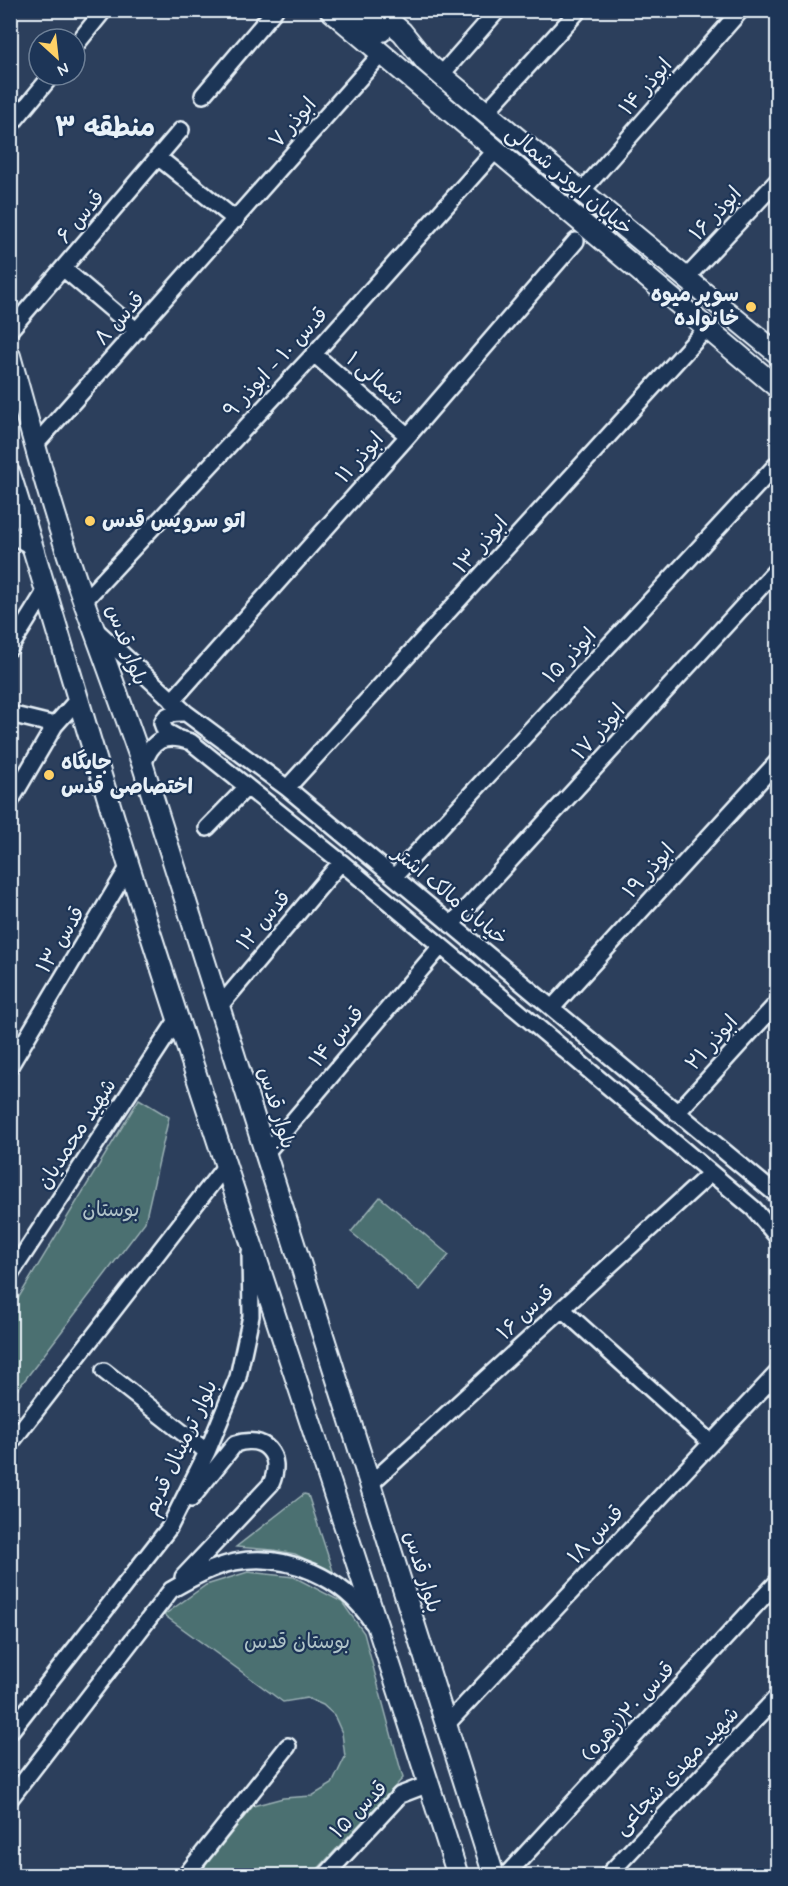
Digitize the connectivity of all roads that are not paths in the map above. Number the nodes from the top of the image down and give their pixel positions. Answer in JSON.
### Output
{"nodes":[{"id":1,"x":104,"y":10,"type":"edge"},
{"id":2,"x":275,"y":10,"type":"edge"},
{"id":3,"x":330,"y":10,"type":"edge"},
{"id":4,"x":358,"y":10,"type":"edge"},
{"id":5,"x":376,"y":10,"type":"edge"},
{"id":6,"x":498,"y":10,"type":"edge"},
{"id":7,"x":579,"y":10,"type":"edge"},
{"id":8,"x":741,"y":10,"type":"edge"},
{"id":9,"x":87,"y":31,"type":"edge"},
{"id":10,"x":382,"y":53,"type":"junction"},
{"id":11,"x":433,"y":68,"type":"junction"},
{"id":12,"x":42,"y":87,"type":"edge"},
{"id":13,"x":203,"y":95,"type":"dead end"},
{"id":14,"x":486,"y":112,"type":"junction"},
{"id":15,"x":10,"y":126,"type":"edge"},
{"id":16,"x":181,"y":130,"type":"dead end"},
{"id":17,"x":496,"y":150,"type":"junction"},
{"id":18,"x":159,"y":158,"type":"junction"},
{"id":19,"x":777,"y":180,"type":"edge"},
{"id":20,"x":582,"y":191,"type":"junction"},
{"id":21,"x":236,"y":220,"type":"junction"},
{"id":22,"x":576,"y":241,"type":"dead end"},
{"id":23,"x":64,"y":269,"type":"junction"},
{"id":24,"x":686,"y":278,"type":"junction"},
{"id":25,"x":706,"y":329,"type":"junction"},
{"id":26,"x":10,"y":330,"type":"edge"},
{"id":27,"x":137,"y":331,"type":"junction"},
{"id":28,"x":314,"y":354,"type":"junction"},
{"id":29,"x":777,"y":354,"type":"edge"},
{"id":30,"x":10,"y":356,"type":"edge"},
{"id":31,"x":777,"y":388,"type":"edge"},
{"id":32,"x":10,"y":389,"type":"edge"},
{"id":33,"x":408,"y":436,"type":"junction"},
{"id":34,"x":34,"y":442,"type":"junction"},
{"id":35,"x":777,"y":463,"type":"edge"},
{"id":36,"x":10,"y":474,"type":"edge"},
{"id":37,"x":10,"y":534,"type":"edge"},
{"id":38,"x":34,"y":548,"type":"junction"},
{"id":39,"x":777,"y":568,"type":"edge"},
{"id":40,"x":46,"y":590,"type":"junction"},
{"id":41,"x":84,"y":601,"type":"junction"},
{"id":42,"x":95,"y":629,"type":"junction"},
{"id":43,"x":10,"y":648,"type":"edge"},
{"id":44,"x":79,"y":698,"type":"junction"},
{"id":45,"x":172,"y":701,"type":"junction"},
{"id":46,"x":186,"y":713,"type":"junction"},
{"id":47,"x":10,"y":714,"type":"edge"},
{"id":48,"x":55,"y":725,"type":"junction"},
{"id":49,"x":176,"y":737,"type":"junction"},
{"id":50,"x":777,"y":761,"type":"edge"},
{"id":51,"x":143,"y":766,"type":"junction"},
{"id":52,"x":247,"y":787,"type":"junction"},
{"id":53,"x":287,"y":789,"type":"junction"},
{"id":54,"x":10,"y":802,"type":"edge"},
{"id":55,"x":207,"y":828,"type":"dead end"},
{"id":56,"x":341,"y":862,"type":"junction"},
{"id":57,"x":129,"y":866,"type":"junction"},
{"id":58,"x":394,"y":877,"type":"junction"},
{"id":59,"x":451,"y":925,"type":"junction"},
{"id":60,"x":441,"y":946,"type":"junction"},
{"id":61,"x":777,"y":1002,"type":"edge"},
{"id":62,"x":219,"y":1007,"type":"junction"},
{"id":63,"x":552,"y":1008,"type":"junction"},
{"id":64,"x":179,"y":1017,"type":"junction"},
{"id":65,"x":10,"y":1066,"type":"edge"},
{"id":66,"x":677,"y":1113,"type":"junction"},
{"id":67,"x":265,"y":1154,"type":"junction"},
{"id":68,"x":226,"y":1165,"type":"junction"},
{"id":69,"x":711,"y":1173,"type":"junction"},
{"id":70,"x":777,"y":1196,"type":"edge"},
{"id":71,"x":777,"y":1238,"type":"edge"},
{"id":72,"x":250,"y":1240,"type":"junction"},
{"id":73,"x":10,"y":1275,"type":"edge"},
{"id":74,"x":562,"y":1309,"type":"junction"},
{"id":75,"x":104,"y":1371,"type":"dead end"},
{"id":76,"x":777,"y":1372,"type":"edge"},
{"id":77,"x":711,"y":1443,"type":"junction"},
{"id":78,"x":10,"y":1444,"type":"edge"},
{"id":79,"x":207,"y":1452,"type":"junction"},
{"id":80,"x":369,"y":1485,"type":"junction"},
{"id":81,"x":169,"y":1528,"type":"junction"},
{"id":82,"x":777,"y":1581,"type":"edge"},
{"id":83,"x":171,"y":1590,"type":"junction"},
{"id":84,"x":383,"y":1639,"type":"junction"},
{"id":85,"x":777,"y":1696,"type":"edge"},
{"id":86,"x":445,"y":1726,"type":"junction"},
{"id":87,"x":10,"y":1732,"type":"edge"},
{"id":88,"x":288,"y":1746,"type":"dead end"},
{"id":89,"x":429,"y":1784,"type":"junction"},
{"id":90,"x":10,"y":1799,"type":"edge"},
{"id":91,"x":185,"y":1875,"type":"edge"},
{"id":92,"x":326,"y":1875,"type":"edge"},
{"id":93,"x":459,"y":1875,"type":"edge"},
{"id":94,"x":505,"y":1875,"type":"edge"},
{"id":95,"x":607,"y":1875,"type":"edge"}],
"edges":[{"from":1,"to":9,"type":"street"},
{"from":2,"to":13,"type":"street"},
{"from":3,"to":10,"type":"main road","name":"خیابان ابوذر شمالی"},
{"from":4,"to":11,"type":"main road"},
{"from":5,"to":11,"type":"main road","name":"خیابان ابوذر شمالی"},
{"from":6,"to":11,"type":"street"},
{"from":7,"to":14,"type":"street"},
{"from":8,"to":20,"type":"street","name":"ابوذر ۱۴"},
{"from":10,"to":17,"type":"main road","name":"خیابان ابوذر شمالی"},
{"from":10,"to":21,"type":"street","name":"ابوذر ۷"},
{"from":11,"to":14,"type":"main road","name":"خیابان ابوذر شمالی"},
{"from":12,"to":15,"type":"street"},
{"from":14,"to":20,"type":"main road","name":"خیابان ابوذر شمالی"},
{"from":16,"to":18,"type":"street","name":"قدس ۶"},
{"from":17,"to":25,"type":"main road","name":"خیابان ابوذر شمالی"},
{"from":17,"to":28,"type":"street","name":"قدس ۱۰ - ابوذر ۹"},
{"from":18,"to":21,"type":"street"},
{"from":18,"to":23,"type":"street","name":"قدس ۶"},
{"from":19,"to":24,"type":"street","name":"ابوذر ۱۶"},
{"from":20,"to":24,"type":"main road","name":"خیابان ابوذر شمالی"},
{"from":21,"to":27,"type":"street","name":"قدس ۸"},
{"from":22,"to":33,"type":"street","name":"ابوذر ۱۱"},
{"from":23,"to":26,"type":"street","name":"قدس ۶"},
{"from":23,"to":27,"type":"street"},
{"from":24,"to":29,"type":"main road","name":"خیابان ابوذر شمالی"},
{"from":25,"to":31,"type":"main road","name":"خیابان ابوذر شمالی"},
{"from":25,"to":53,"type":"street","name":"ابوذر ۱۳"},
{"from":27,"to":34,"type":"street","name":"قدس ۸"},
{"from":28,"to":33,"type":"street","name":"شمالی ۱"},
{"from":28,"to":41,"type":"street","name":"قدس ۱۰ - ابوذر ۹"},
{"from":30,"to":34,"type":"main road","name":"بلوار قدس"},
{"from":32,"to":34,"type":"main road"},
{"from":33,"to":45,"type":"street","name":"ابوذر ۱۱"},
{"from":34,"to":41,"type":"main road","name":"بلوار قدس"},
{"from":35,"to":58,"type":"street","name":"ابوذر ۱۵"},
{"from":36,"to":38,"type":"main road"},
{"from":37,"to":38,"type":"street"},
{"from":38,"to":40,"type":"main road"},
{"from":39,"to":59,"type":"street","name":"ابوذر ۱۷"},
{"from":40,"to":43,"type":"street"},
{"from":40,"to":44,"type":"main road"},
{"from":41,"to":42,"type":"main road","name":"بلوار قدس"},
{"from":42,"to":45,"type":"street","name":"خیابان مالک اشتر"},
{"from":42,"to":51,"type":"main road","name":"بلوار قدس"},
{"from":44,"to":48,"type":"street"},
{"from":44,"to":57,"type":"main road"},
{"from":45,"to":46,"type":"street","name":"خیابان مالک اشتر"},
{"from":46,"to":49,"type":"street"},
{"from":46,"to":53,"type":"street","name":"خیابان مالک اشتر"},
{"from":47,"to":48,"type":"street"},
{"from":48,"to":54,"type":"street"},
{"from":49,"to":51,"type":"street"},
{"from":49,"to":52,"type":"street"},
{"from":50,"to":63,"type":"street","name":"ابوذر ۱۹"},
{"from":51,"to":62,"type":"main road","name":"بلوار قدس"},
{"from":52,"to":55,"type":"street"},
{"from":52,"to":56,"type":"street"},
{"from":53,"to":58,"type":"street","name":"خیابان مالک اشتر"},
{"from":56,"to":60,"type":"street"},
{"from":56,"to":62,"type":"street","name":"قدس ۱۲"},
{"from":57,"to":64,"type":"main road"},
{"from":57,"to":65,"type":"street","name":"قدس ۱۳"},
{"from":58,"to":59,"type":"street","name":"خیابان مالک اشتر"},
{"from":59,"to":63,"type":"street","name":"خیابان مالک اشتر"},
{"from":60,"to":67,"type":"street","name":"قدس ۱۴"},
{"from":60,"to":69,"type":"street"},
{"from":61,"to":66,"type":"street","name":"ابوذر ۲۱"},
{"from":62,"to":67,"type":"main road","name":"بلوار قدس"},
{"from":63,"to":66,"type":"street","name":"خیابان مالک اشتر"},
{"from":64,"to":68,"type":"main road"},
{"from":64,"to":73,"type":"street","name":"شهید محمدیان"},
{"from":66,"to":70,"type":"street","name":"خیابان مالک اشتر"},
{"from":67,"to":80,"type":"main road","name":"بلوار قدس"},
{"from":68,"to":72,"type":"main road"},
{"from":68,"to":78,"type":"street"},
{"from":69,"to":71,"type":"street"},
{"from":69,"to":74,"type":"street","name":"قدس ۱۶"},
{"from":72,"to":79,"type":"street","name":"بلوار ترمینال قدیم"},
{"from":72,"to":84,"type":"main road"},
{"from":74,"to":77,"type":"street"},
{"from":74,"to":80,"type":"street","name":"قدس ۱۶"},
{"from":75,"to":79,"type":"street"},
{"from":76,"to":77,"type":"street","name":"قدس ۱۸"},
{"from":77,"to":86,"type":"street","name":"قدس ۱۸"},
{"from":79,"to":81,"type":"street","name":"بلوار ترمینال قدیم"},
{"from":80,"to":86,"type":"main road","name":"بلوار قدس"},
{"from":81,"to":83,"type":"street"},
{"from":81,"to":87,"type":"street","name":"بلوار ترمینال قدیم"},
{"from":82,"to":94,"type":"street","name":"قدس ۲۰(زهره)"},
{"from":83,"to":84,"type":"street"},
{"from":83,"to":90,"type":"street"},
{"from":84,"to":89,"type":"main road"},
{"from":85,"to":95,"type":"street","name":"شهید مهدی شجاعی"},
{"from":86,"to":94,"type":"main road","name":"بلوار قدس"},
{"from":88,"to":91,"type":"street"},
{"from":89,"to":92,"type":"street","name":"قدس ۱۵"},
{"from":89,"to":93,"type":"main road"}]}
